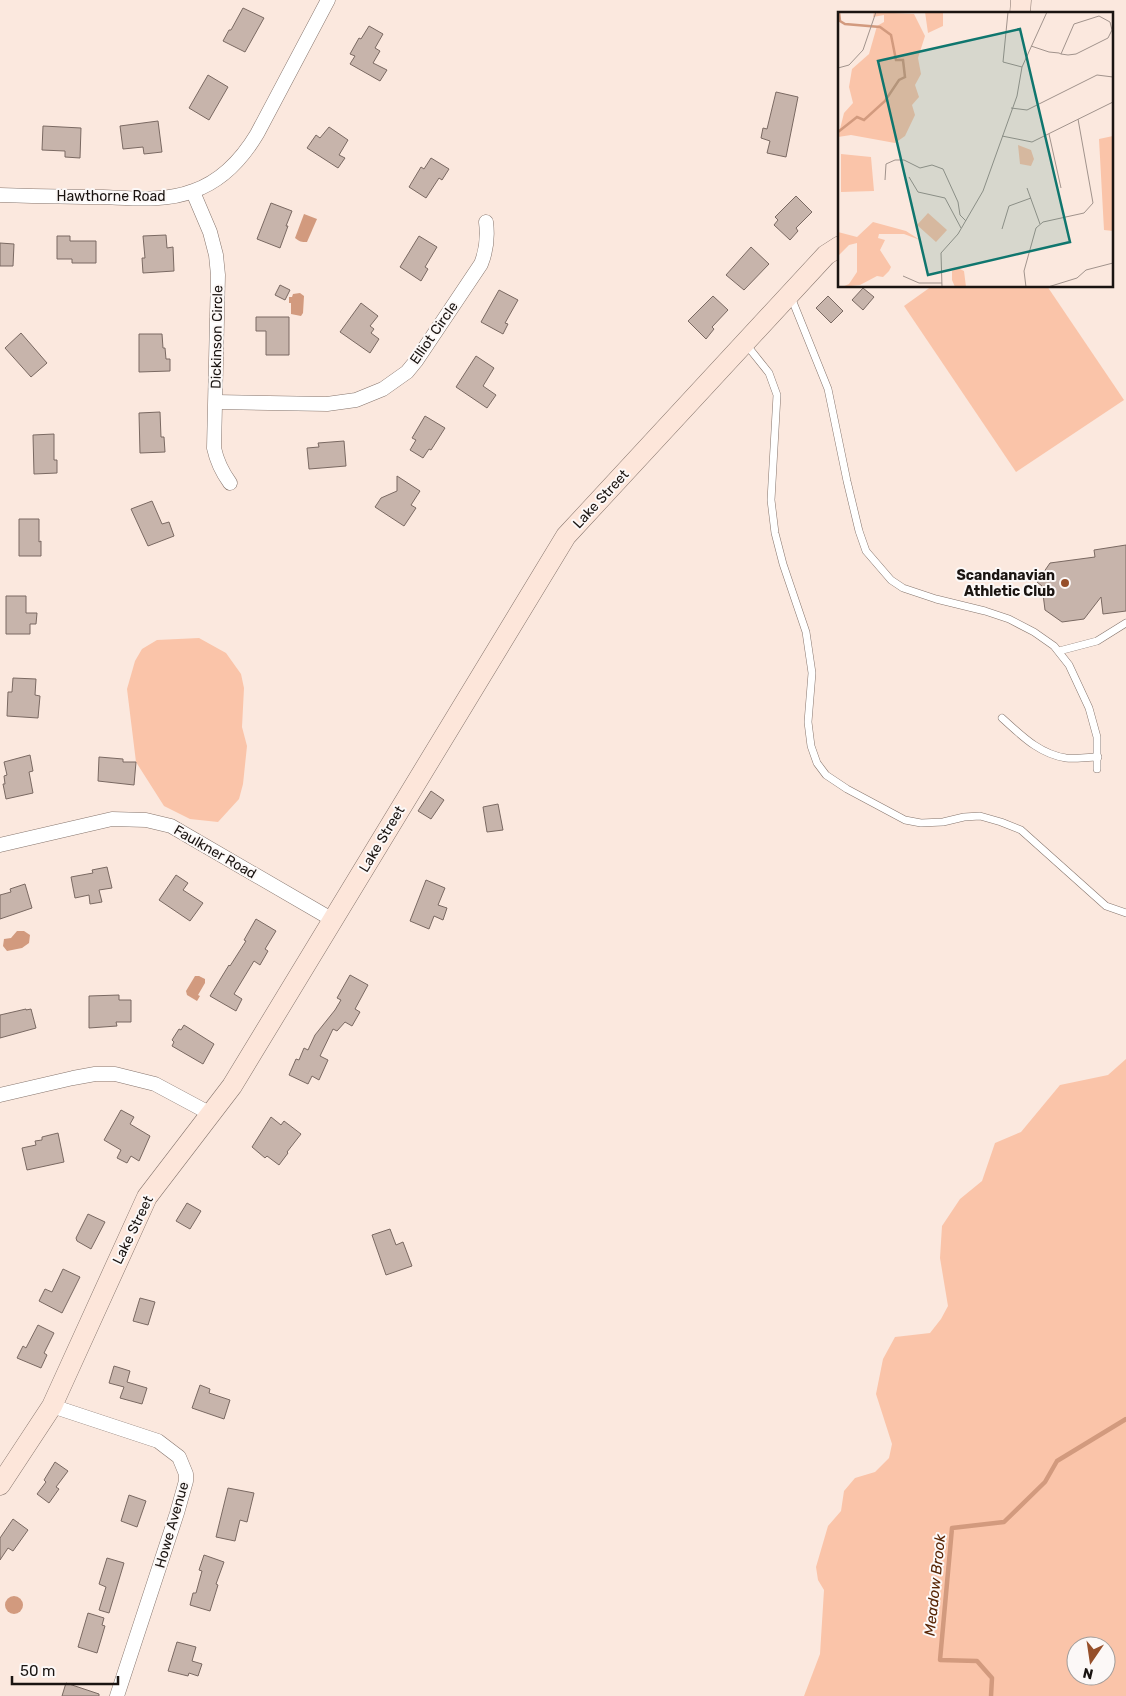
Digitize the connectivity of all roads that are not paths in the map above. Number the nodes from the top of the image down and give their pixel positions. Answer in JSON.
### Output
{"nodes":[{"id":1,"x":328,"y":0,"type":"edge"},
{"id":2,"x":193,"y":192,"type":"junction"},
{"id":3,"x":0,"y":195,"type":"edge"},
{"id":4,"x":486,"y":222,"type":"dead end"},
{"id":5,"x":838,"y":247,"type":"edge"},
{"id":6,"x":790,"y":294,"type":"junction"},
{"id":7,"x":745,"y":343,"type":"junction"},
{"id":8,"x":216,"y":402,"type":"junction"},
{"id":9,"x":230,"y":483,"type":"dead end"},
{"id":10,"x":1126,"y":623,"type":"edge"},
{"id":11,"x":1059,"y":652,"type":"junction"},
{"id":12,"x":1002,"y":718,"type":"dead end"},
{"id":13,"x":1098,"y":757,"type":"junction"},
{"id":14,"x":1097,"y":769,"type":"dead end"},
{"id":15,"x":0,"y":845,"type":"edge"},
{"id":16,"x":1126,"y":913,"type":"edge"},
{"id":17,"x":334,"y":920,"type":"junction"},
{"id":18,"x":0,"y":1095,"type":"edge"},
{"id":19,"x":211,"y":1114,"type":"junction"},
{"id":20,"x":52,"y":1406,"type":"junction"},
{"id":21,"x":0,"y":1486,"type":"edge"},
{"id":22,"x":117,"y":1696,"type":"edge"}],
"edges":[{"from":1,"to":2,"type":"street","name":"Hawthorne Road"},
{"from":2,"to":3,"type":"street","name":"Hawthorne Road"},
{"from":2,"to":8,"type":"street","name":"Dickinson Circle"},
{"from":4,"to":8,"type":"street","name":"Elliot Circle"},
{"from":5,"to":6,"type":"main road","name":"Lake Street"},
{"from":6,"to":7,"type":"main road","name":"Lake Street"},
{"from":6,"to":11,"type":"lane"},
{"from":7,"to":16,"type":"lane"},
{"from":7,"to":17,"type":"main road","name":"Lake Street"},
{"from":8,"to":9,"type":"street","name":"Dickinson Circle"},
{"from":10,"to":11,"type":"lane"},
{"from":11,"to":13,"type":"lane"},
{"from":12,"to":13,"type":"lane"},
{"from":13,"to":14,"type":"lane"},
{"from":15,"to":17,"type":"street","name":"Faulkner Road"},
{"from":17,"to":19,"type":"main road","name":"Lake Street"},
{"from":18,"to":19,"type":"street"},
{"from":19,"to":20,"type":"main road","name":"Lake Street"},
{"from":20,"to":21,"type":"main road","name":"Lake Street"},
{"from":20,"to":22,"type":"street","name":"Howe Avenue"}]}
